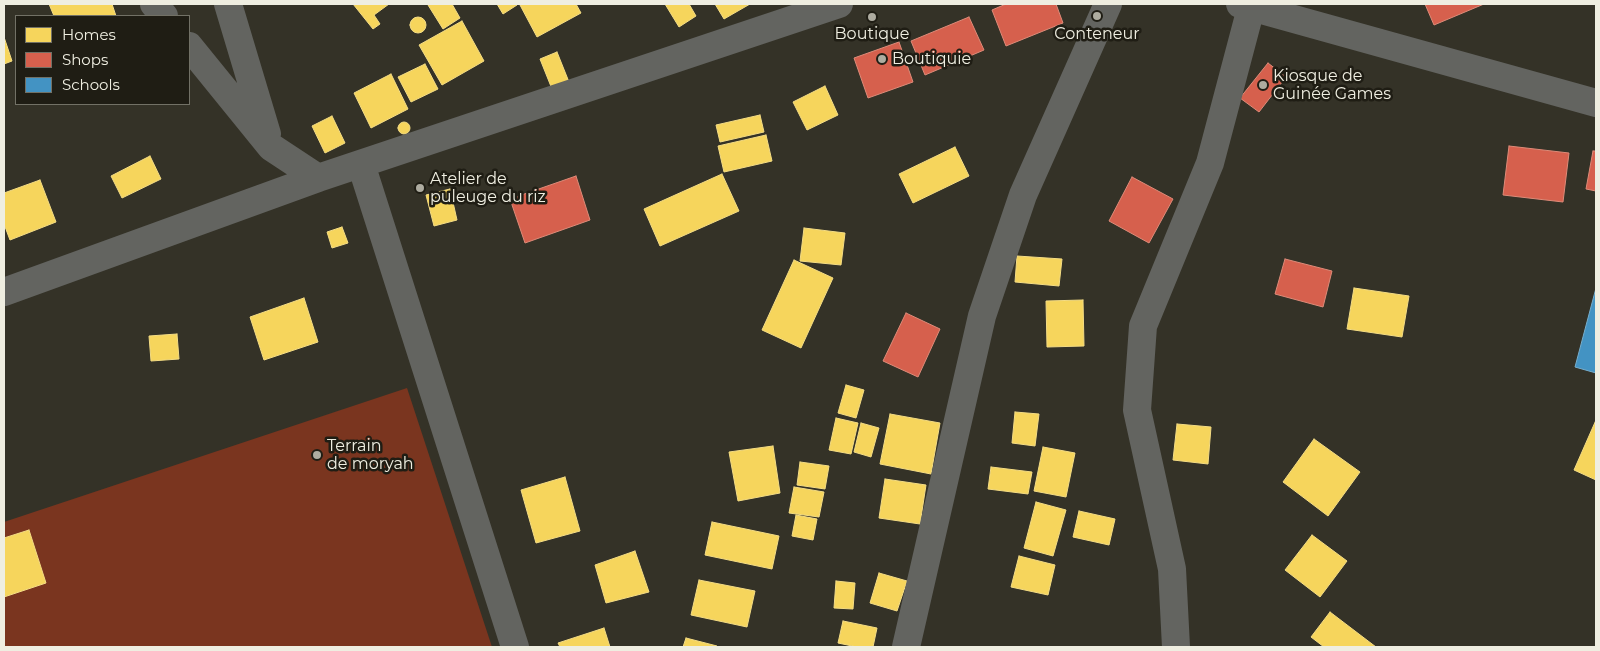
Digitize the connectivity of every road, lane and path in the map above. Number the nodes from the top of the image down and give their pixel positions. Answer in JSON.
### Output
{"nodes":[{"id":1,"x":154,"y":4,"type":"edge"},
{"id":2,"x":228,"y":4,"type":"edge"},
{"id":3,"x":839,"y":4,"type":"edge"},
{"id":4,"x":1108,"y":4,"type":"edge"},
{"id":5,"x":1245,"y":6,"type":"edge"},
{"id":6,"x":163,"y":15,"type":"edge"},
{"id":7,"x":190,"y":47,"type":"edge"},
{"id":8,"x":1596,"y":103,"type":"edge"},
{"id":9,"x":271,"y":147,"type":"junction"},
{"id":10,"x":361,"y":164,"type":"junction"},
{"id":11,"x":318,"y":178,"type":"junction"},
{"id":12,"x":4,"y":292,"type":"edge"},
{"id":13,"x":515,"y":647,"type":"edge"},
{"id":14,"x":906,"y":647,"type":"edge"},
{"id":15,"x":1176,"y":647,"type":"edge"}],
"edges":[{"from":1,"to":6,"type":"street"},
{"from":2,"to":9,"type":"street"},
{"from":3,"to":10,"type":"street"},
{"from":4,"to":14,"type":"street"},
{"from":5,"to":8,"type":"street"},
{"from":5,"to":15,"type":"street"},
{"from":7,"to":9,"type":"street"},
{"from":9,"to":11,"type":"street"},
{"from":10,"to":11,"type":"street"},
{"from":10,"to":13,"type":"street"},
{"from":11,"to":12,"type":"street"}]}
